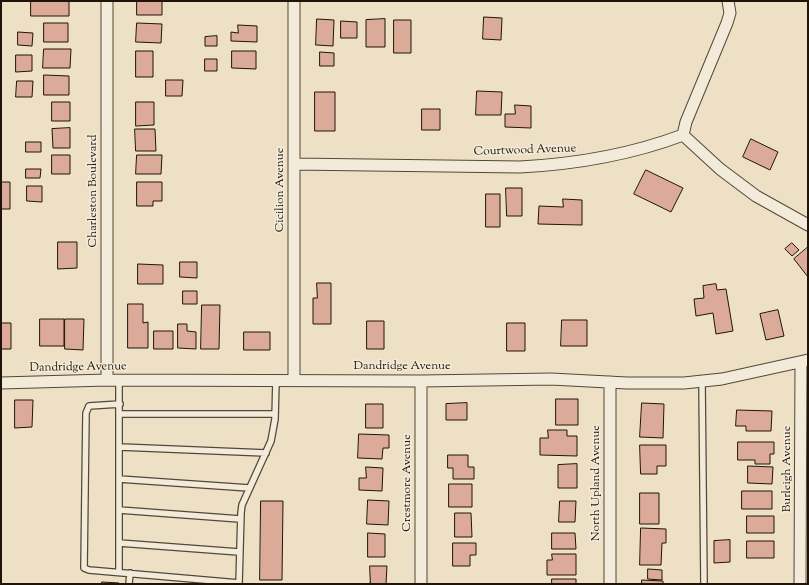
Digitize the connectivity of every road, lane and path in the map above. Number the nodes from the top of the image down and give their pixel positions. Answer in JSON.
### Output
{"nodes":[{"id":1,"x":107,"y":1,"type":"edge"},
{"id":2,"x":294,"y":1,"type":"edge"},
{"id":3,"x":728,"y":1,"type":"edge"},
{"id":4,"x":683,"y":135,"type":"junction"},
{"id":5,"x":294,"y":164,"type":"junction"},
{"id":6,"x":808,"y":225,"type":"edge"},
{"id":7,"x":805,"y":361,"type":"edge"},
{"id":8,"x":107,"y":380,"type":"junction"},
{"id":9,"x":119,"y":380,"type":"junction"},
{"id":10,"x":276,"y":380,"type":"junction"},
{"id":11,"x":294,"y":380,"type":"junction"},
{"id":12,"x":421,"y":381,"type":"junction"},
{"id":13,"x":610,"y":382,"type":"junction"},
{"id":14,"x":702,"y":382,"type":"junction"},
{"id":15,"x":1,"y":383,"type":"edge"},
{"id":16,"x":120,"y":404,"type":"junction"},
{"id":17,"x":120,"y":414,"type":"junction"},
{"id":18,"x":275,"y":414,"type":"junction"},
{"id":19,"x":120,"y":447,"type":"junction"},
{"id":20,"x":266,"y":452,"type":"junction"},
{"id":21,"x":119,"y":479,"type":"junction"},
{"id":22,"x":250,"y":488,"type":"junction"},
{"id":23,"x":119,"y":510,"type":"junction"},
{"id":24,"x":240,"y":520,"type":"junction"},
{"id":25,"x":119,"y":543,"type":"junction"},
{"id":26,"x":239,"y":552,"type":"junction"},
{"id":27,"x":119,"y":572,"type":"junction"},
{"id":28,"x":130,"y":573,"type":"junction"},
{"id":29,"x":239,"y":583,"type":"edge"},
{"id":30,"x":129,"y":584,"type":"edge"},
{"id":31,"x":421,"y":584,"type":"edge"},
{"id":32,"x":610,"y":584,"type":"edge"},
{"id":33,"x":704,"y":584,"type":"edge"},
{"id":34,"x":800,"y":584,"type":"edge"}],
"edges":[{"from":1,"to":8,"type":"street","name":"Charleston Boulevard"},
{"from":2,"to":5,"type":"street","name":"Cicilion Avenue"},
{"from":3,"to":4,"type":"street"},
{"from":4,"to":5,"type":"street","name":"Courtwood Avenue"},
{"from":4,"to":6,"type":"street"},
{"from":5,"to":11,"type":"street","name":"Cicilion Avenue"},
{"from":7,"to":14,"type":"street","name":"Dandridge Avenue"},
{"from":7,"to":34,"type":"street","name":"Burleigh Avenue"},
{"from":8,"to":9,"type":"street","name":"Dandridge Avenue"},
{"from":8,"to":15,"type":"street","name":"Dandridge Avenue"},
{"from":9,"to":10,"type":"street","name":"Dandridge Avenue"},
{"from":9,"to":16,"type":"lane"},
{"from":10,"to":11,"type":"street","name":"Dandridge Avenue"},
{"from":10,"to":18,"type":"lane"},
{"from":11,"to":12,"type":"street","name":"Dandridge Avenue"},
{"from":12,"to":13,"type":"street","name":"Dandridge Avenue"},
{"from":12,"to":31,"type":"street","name":"Crestmore Avenue"},
{"from":13,"to":14,"type":"street","name":"Dandridge Avenue"},
{"from":13,"to":32,"type":"street","name":"North Upland Avenue"},
{"from":14,"to":33,"type":"lane"},
{"from":16,"to":17,"type":"lane"},
{"from":16,"to":27,"type":"lane"},
{"from":17,"to":18,"type":"lane"},
{"from":17,"to":19,"type":"lane"},
{"from":18,"to":20,"type":"lane"},
{"from":19,"to":20,"type":"lane"},
{"from":19,"to":21,"type":"lane"},
{"from":20,"to":22,"type":"lane"},
{"from":21,"to":22,"type":"lane"},
{"from":21,"to":23,"type":"lane"},
{"from":22,"to":24,"type":"lane"},
{"from":23,"to":24,"type":"lane"},
{"from":23,"to":25,"type":"lane"},
{"from":24,"to":26,"type":"lane"},
{"from":25,"to":26,"type":"lane"},
{"from":25,"to":27,"type":"lane"},
{"from":26,"to":29,"type":"lane"},
{"from":27,"to":28,"type":"lane"},
{"from":28,"to":29,"type":"lane"},
{"from":28,"to":30,"type":"lane"}]}
